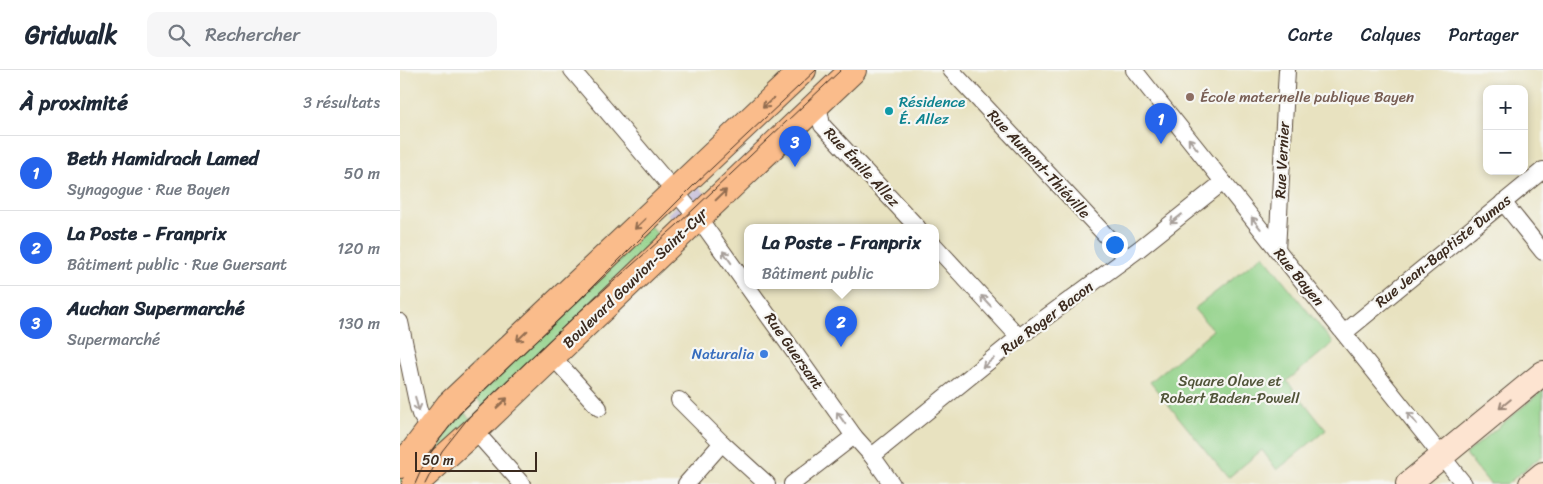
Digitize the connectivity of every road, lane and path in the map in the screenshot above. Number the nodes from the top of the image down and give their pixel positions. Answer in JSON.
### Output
{"nodes":[{"id":1,"x":572,"y":70,"type":"edge"},
{"id":2,"x":803,"y":70,"type":"edge"},
{"id":3,"x":853,"y":70,"type":"edge"},
{"id":4,"x":951,"y":70,"type":"edge"},
{"id":5,"x":1134,"y":70,"type":"edge"},
{"id":6,"x":1287,"y":70,"type":"edge"},
{"id":7,"x":822,"y":100,"type":"junction"},
{"id":8,"x":1543,"y":170,"type":"edge"},
{"id":9,"x":1219,"y":186,"type":"junction"},
{"id":10,"x":675,"y":191,"type":"junction"},
{"id":11,"x":1503,"y":202,"type":"junction"},
{"id":12,"x":698,"y":218,"type":"junction"},
{"id":13,"x":914,"y":224,"type":"edge"},
{"id":14,"x":939,"y":250,"type":"edge"},
{"id":15,"x":1277,"y":250,"type":"junction"},
{"id":16,"x":1543,"y":252,"type":"edge"},
{"id":17,"x":1133,"y":254,"type":"junction"},
{"id":18,"x":744,"y":282,"type":"edge"},
{"id":19,"x":749,"y":289,"type":"edge"},
{"id":20,"x":400,"y":322,"type":"edge"},
{"id":21,"x":1344,"y":333,"type":"junction"},
{"id":22,"x":1019,"y":337,"type":"junction"},
{"id":23,"x":552,"y":356,"type":"junction"},
{"id":24,"x":1543,"y":373,"type":"edge"},
{"id":25,"x":679,"y":400,"type":"dead end"},
{"id":26,"x":599,"y":408,"type":"dead end"},
{"id":27,"x":430,"y":428,"type":"junction"},
{"id":28,"x":474,"y":430,"type":"junction"},
{"id":29,"x":854,"y":436,"type":"junction"},
{"id":30,"x":722,"y":443,"type":"junction"},
{"id":31,"x":872,"y":456,"type":"junction"},
{"id":32,"x":1442,"y":456,"type":"junction"},
{"id":33,"x":400,"y":465,"type":"edge"},
{"id":34,"x":1543,"y":474,"type":"edge"},
{"id":35,"x":415,"y":484,"type":"edge"},
{"id":36,"x":522,"y":484,"type":"edge"},
{"id":37,"x":686,"y":484,"type":"edge"},
{"id":38,"x":767,"y":484,"type":"edge"},
{"id":39,"x":792,"y":484,"type":"edge"},
{"id":40,"x":892,"y":484,"type":"edge"},
{"id":41,"x":1408,"y":484,"type":"edge"},
{"id":42,"x":1464,"y":484,"type":"edge"},
{"id":43,"x":1531,"y":484,"type":"edge"}],
"edges":[{"from":1,"to":10,"type":"street","name":"Rue Guersant"},
{"from":2,"to":10,"type":"main road","one_way":true},
{"from":3,"to":7,"type":"main road","name":"Boulevard Gouvion-Saint-Cyr"},
{"from":4,"to":17,"type":"street","name":"Rue Aumont-Thiéville"},
{"from":9,"to":5,"type":"street","name":"Rue Bayen","one_way":true},
{"from":6,"to":15,"type":"street","name":"Rue Vernier"},
{"from":12,"to":7,"type":"main road","name":"Boulevard Gouvion-Saint-Cyr","one_way":true},
{"from":7,"to":13,"type":"street","name":"Rue Émile Allez"},
{"from":8,"to":11,"type":"street","name":"Rue Jean-Baptiste Dumas"},
{"from":15,"to":9,"type":"street","name":"Rue Bayen","one_way":true},
{"from":9,"to":17,"type":"street","name":"Rue Roger Bacon","one_way":true},
{"from":10,"to":12,"type":"street","name":"Rue Guersant"},
{"from":10,"to":27,"type":"main road","one_way":true},
{"from":11,"to":16,"type":"street"},
{"from":11,"to":21,"type":"street","name":"Rue Jean-Baptiste Dumas"},
{"from":18,"to":12,"type":"street","name":"Rue Guersant","one_way":true},
{"from":12,"to":23,"type":"main road","name":"Boulevard Gouvion-Saint-Cyr"},
{"from":22,"to":14,"type":"street","one_way":true},
{"from":15,"to":21,"type":"street","name":"Rue Bayen"},
{"from":17,"to":22,"type":"street","name":"Rue Roger Bacon"},
{"from":29,"to":19,"type":"street","name":"Rue Guersant","one_way":true},
{"from":20,"to":27,"type":"street","one_way":true},
{"from":32,"to":21,"type":"street","name":"Rue Bayen","one_way":true},
{"from":22,"to":31,"type":"street","name":"Rue Roger Bacon","one_way":true},
{"from":23,"to":26,"type":"street"},
{"from":28,"to":23,"type":"main road","name":"Boulevard Gouvion-Saint-Cyr","one_way":true},
{"from":24,"to":32,"type":"main road","one_way":true},
{"from":25,"to":30,"type":"street"},
{"from":27,"to":33,"type":"main road"},
{"from":28,"to":35,"type":"main road","name":"Boulevard Gouvion-Saint-Cyr"},
{"from":28,"to":36,"type":"street"},
{"from":29,"to":31,"type":"street","name":"Rue Guersant"},
{"from":29,"to":39,"type":"street"},
{"from":30,"to":37,"type":"street"},
{"from":30,"to":38,"type":"street"},
{"from":31,"to":40,"type":"street","name":"Rue Guersant"},
{"from":32,"to":41,"type":"main road"},
{"from":32,"to":42,"type":"street","name":"Rue Bayen"},
{"from":34,"to":43,"type":"main road"}]}
